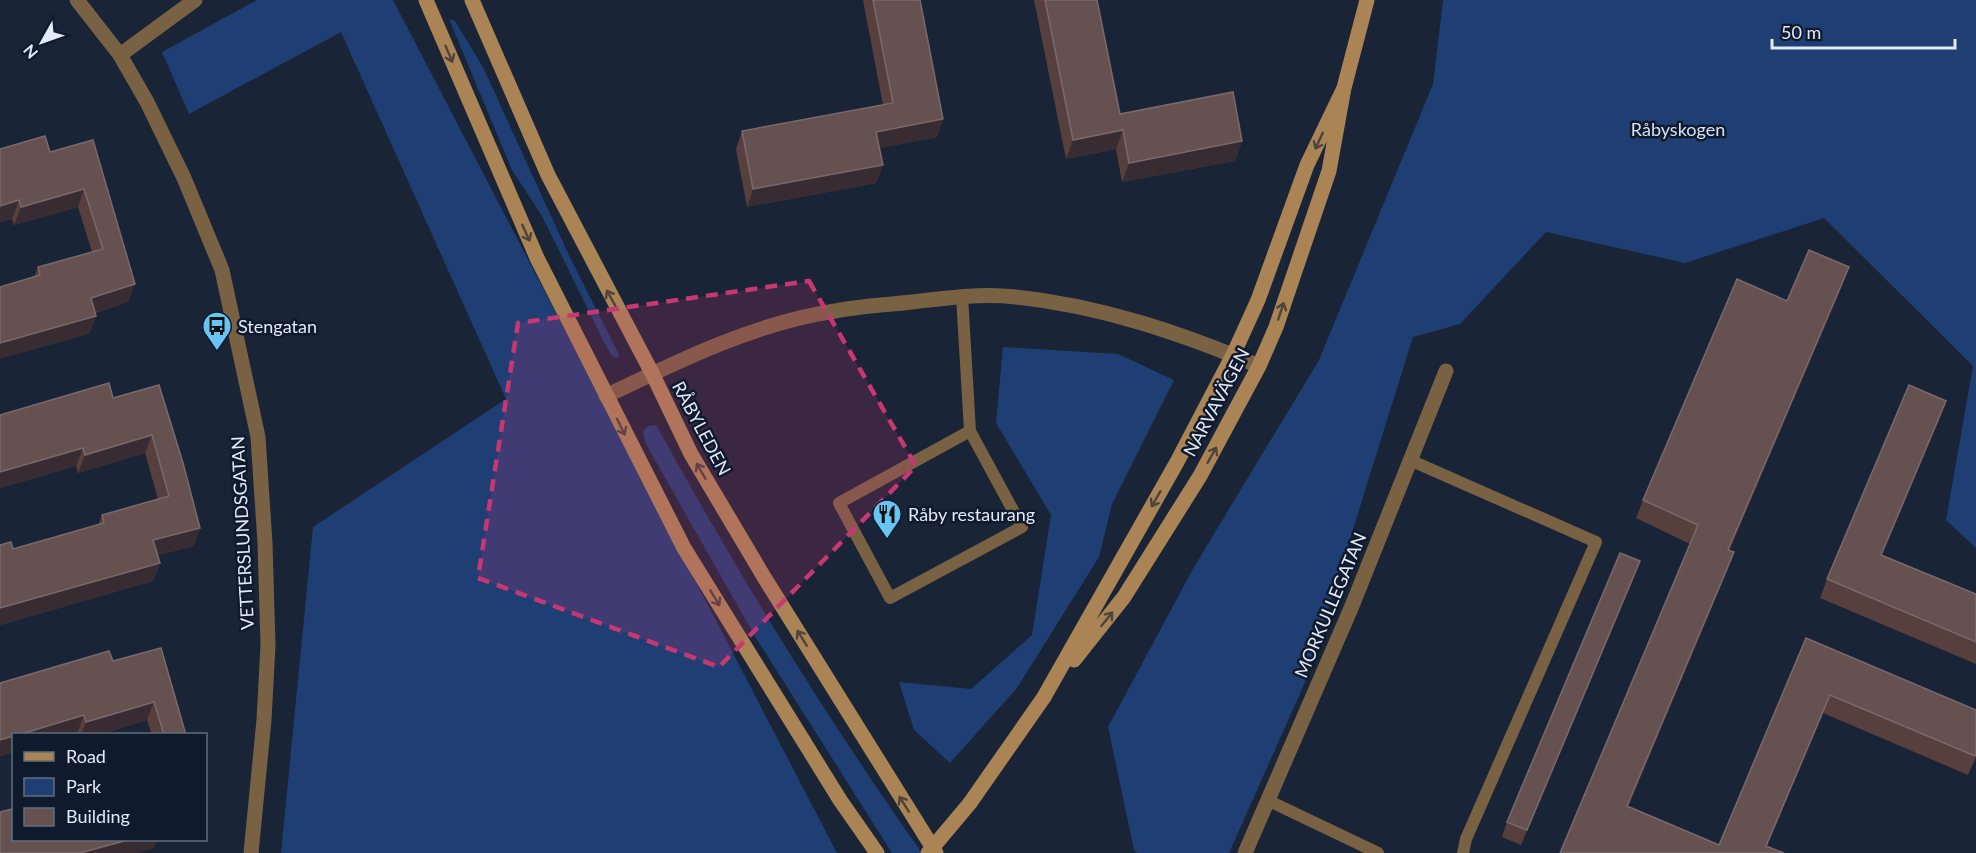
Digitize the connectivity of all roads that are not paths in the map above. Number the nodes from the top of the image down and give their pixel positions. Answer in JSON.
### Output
{"nodes":[{"id":1,"x":77,"y":0,"type":"edge"},
{"id":2,"x":195,"y":0,"type":"edge"},
{"id":3,"x":426,"y":0,"type":"edge"},
{"id":4,"x":472,"y":0,"type":"edge"},
{"id":5,"x":1367,"y":0,"type":"edge"},
{"id":6,"x":120,"y":55,"type":"junction"},
{"id":7,"x":1344,"y":88,"type":"junction"},
{"id":8,"x":963,"y":296,"type":"junction"},
{"id":9,"x":1233,"y":355,"type":"junction"},
{"id":10,"x":1259,"y":366,"type":"junction"},
{"id":11,"x":1446,"y":371,"type":"dead end"},
{"id":12,"x":652,"y":374,"type":"junction"},
{"id":13,"x":606,"y":396,"type":"junction"},
{"id":14,"x":970,"y":431,"type":"junction"},
{"id":15,"x":1412,"y":461,"type":"junction"},
{"id":16,"x":1044,"y":697,"type":"junction"},
{"id":17,"x":1267,"y":800,"type":"junction"},
{"id":18,"x":251,"y":853,"type":"edge"},
{"id":19,"x":877,"y":853,"type":"edge"},
{"id":20,"x":928,"y":853,"type":"edge"},
{"id":21,"x":936,"y":853,"type":"edge"},
{"id":22,"x":1245,"y":853,"type":"edge"},
{"id":23,"x":1378,"y":853,"type":"edge"},
{"id":24,"x":1463,"y":853,"type":"edge"}],
"edges":[{"from":1,"to":6,"type":"street","name":"VETTERSLUNDSGATAN"},
{"from":2,"to":6,"type":"street"},
{"from":3,"to":13,"type":"main road","one_way":true},
{"from":12,"to":4,"type":"main road","name":"RÅBYLEDEN","one_way":true},
{"from":5,"to":7,"type":"main road","name":"NARVAVÄGEN"},
{"from":6,"to":18,"type":"street","name":"VETTERSLUNDSGATAN"},
{"from":7,"to":9,"type":"main road","name":"NARVAVÄGEN","one_way":true},
{"from":10,"to":7,"type":"main road","name":"NARVAVÄGEN","one_way":true},
{"from":8,"to":9,"type":"street"},
{"from":8,"to":12,"type":"street"},
{"from":8,"to":14,"type":"lane"},
{"from":9,"to":10,"type":"street"},
{"from":9,"to":16,"type":"main road","name":"NARVAVÄGEN","one_way":true},
{"from":16,"to":10,"type":"main road","name":"NARVAVÄGEN","one_way":true},
{"from":11,"to":15,"type":"street","name":"MORKULLEGATAN"},
{"from":12,"to":13,"type":"street"},
{"from":21,"to":12,"type":"main road","name":"RÅBYLEDEN","one_way":true},
{"from":13,"to":19,"type":"main road","one_way":true},
{"from":14,"to":14,"type":"lane"},
{"from":15,"to":17,"type":"street","name":"MORKULLEGATAN"},
{"from":15,"to":24,"type":"lane"},
{"from":16,"to":20,"type":"main road","name":"NARVAVÄGEN","bridge":true},
{"from":17,"to":22,"type":"street","name":"MORKULLEGATAN"},
{"from":17,"to":23,"type":"lane"}]}
